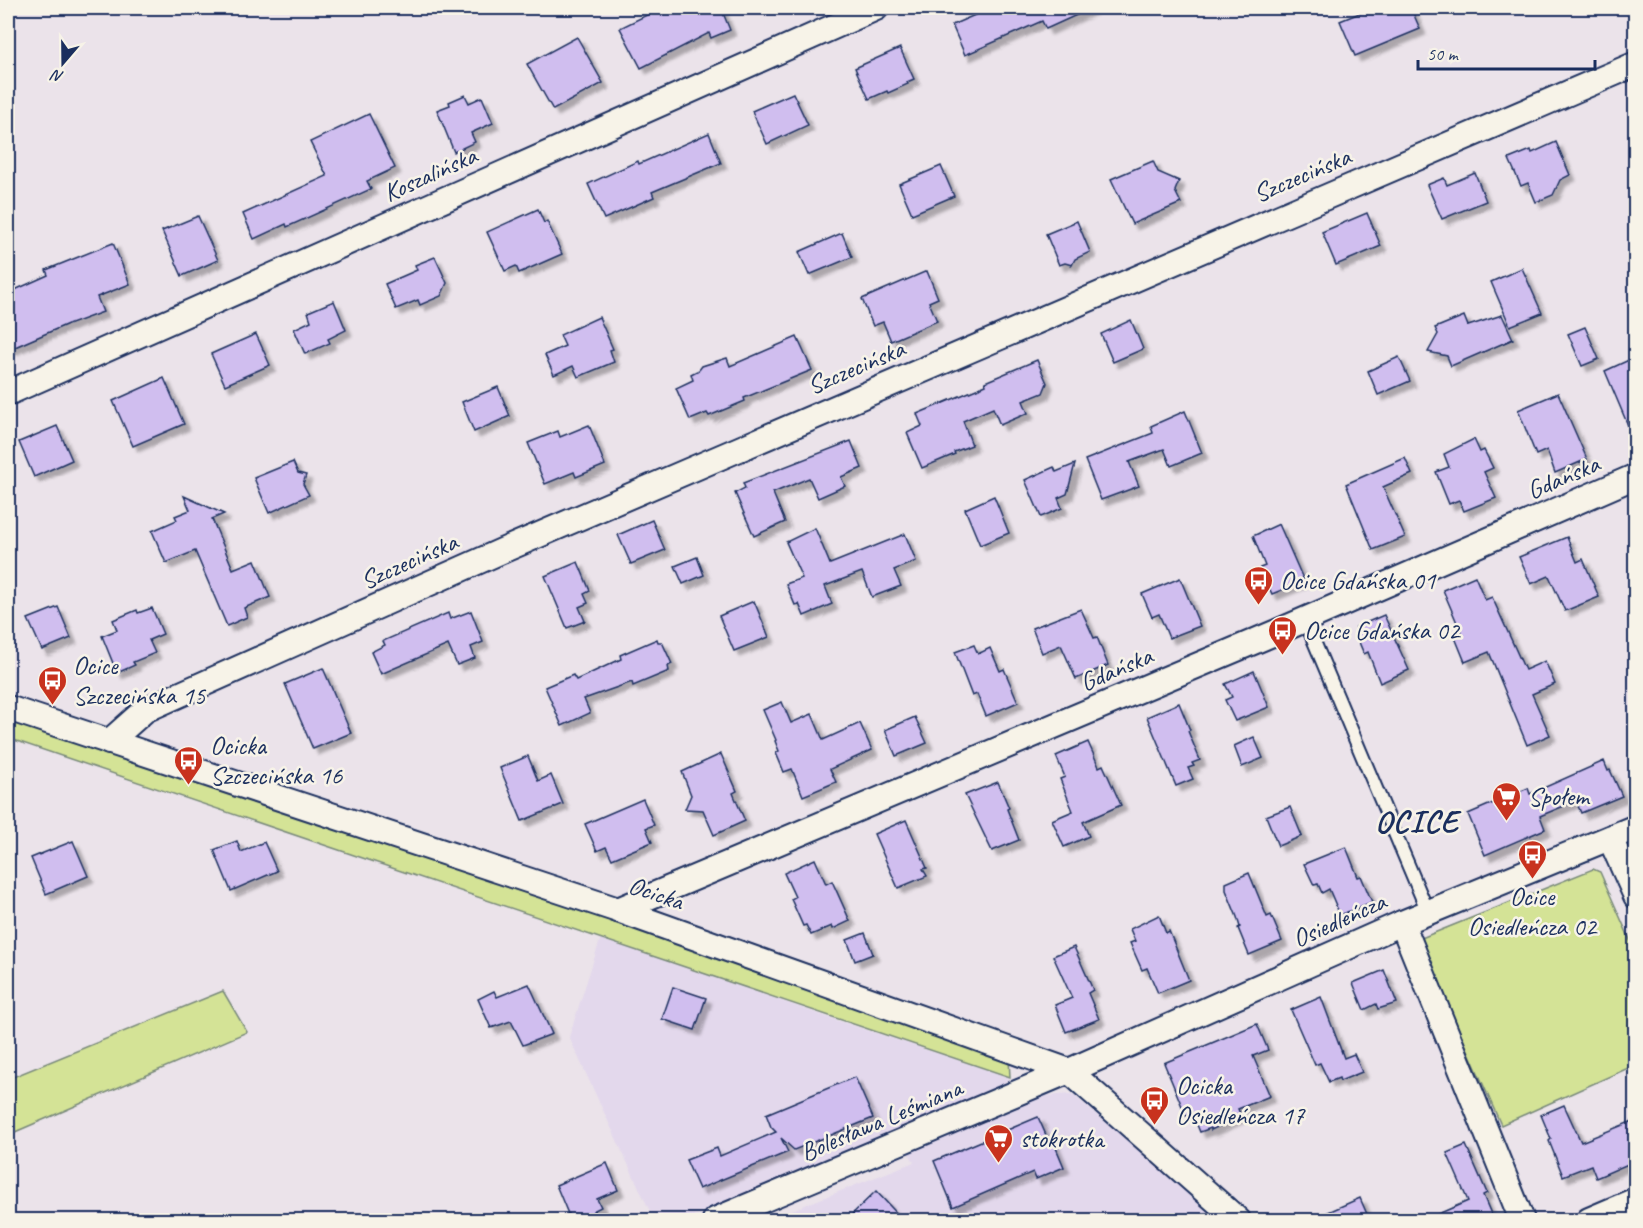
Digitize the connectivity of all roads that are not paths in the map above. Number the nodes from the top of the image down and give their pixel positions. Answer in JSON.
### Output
{"nodes":[{"id":1,"x":876,"y":8,"type":"edge"},
{"id":2,"x":1635,"y":64,"type":"edge"},
{"id":3,"x":8,"y":393,"type":"edge"},
{"id":4,"x":1635,"y":476,"type":"edge"},
{"id":5,"x":1305,"y":620,"type":"junction"},
{"id":6,"x":8,"y":708,"type":"edge"},
{"id":7,"x":109,"y":742,"type":"junction"},
{"id":8,"x":1635,"y":827,"type":"edge"},
{"id":9,"x":1610,"y":837,"type":"junction"},
{"id":10,"x":1635,"y":896,"type":"edge"},
{"id":11,"x":618,"y":910,"type":"junction"},
{"id":12,"x":1428,"y":912,"type":"junction"},
{"id":13,"x":1402,"y":923,"type":"junction"},
{"id":14,"x":1069,"y":1071,"type":"junction"},
{"id":15,"x":1635,"y":1200,"type":"edge"},
{"id":16,"x":715,"y":1221,"type":"edge"},
{"id":17,"x":1238,"y":1221,"type":"edge"},
{"id":18,"x":1522,"y":1221,"type":"edge"},
{"id":19,"x":1589,"y":1221,"type":"edge"}],
"edges":[{"from":1,"to":3,"type":"street","name":"Koszalińska"},
{"from":2,"to":7,"type":"street","name":"Szczecińska"},
{"from":4,"to":5,"type":"street","name":"Gdańska"},
{"from":5,"to":11,"type":"street","name":"Gdańska"},
{"from":5,"to":12,"type":"lane"},
{"from":6,"to":7,"type":"street","name":"Ocicka"},
{"from":7,"to":11,"type":"street","name":"Ocicka"},
{"from":8,"to":9,"type":"street","name":"Osiedleńcza"},
{"from":9,"to":10,"type":"street"},
{"from":9,"to":12,"type":"street","name":"Osiedleńcza"},
{"from":11,"to":14,"type":"street","name":"Ocicka"},
{"from":12,"to":13,"type":"street","name":"Osiedleńcza"},
{"from":13,"to":14,"type":"street","name":"Osiedleńcza"},
{"from":13,"to":18,"type":"street"},
{"from":14,"to":16,"type":"street","name":"Bolesława Leśmiana"},
{"from":14,"to":17,"type":"street","name":"Ocicka"},
{"from":15,"to":19,"type":"street"}]}
